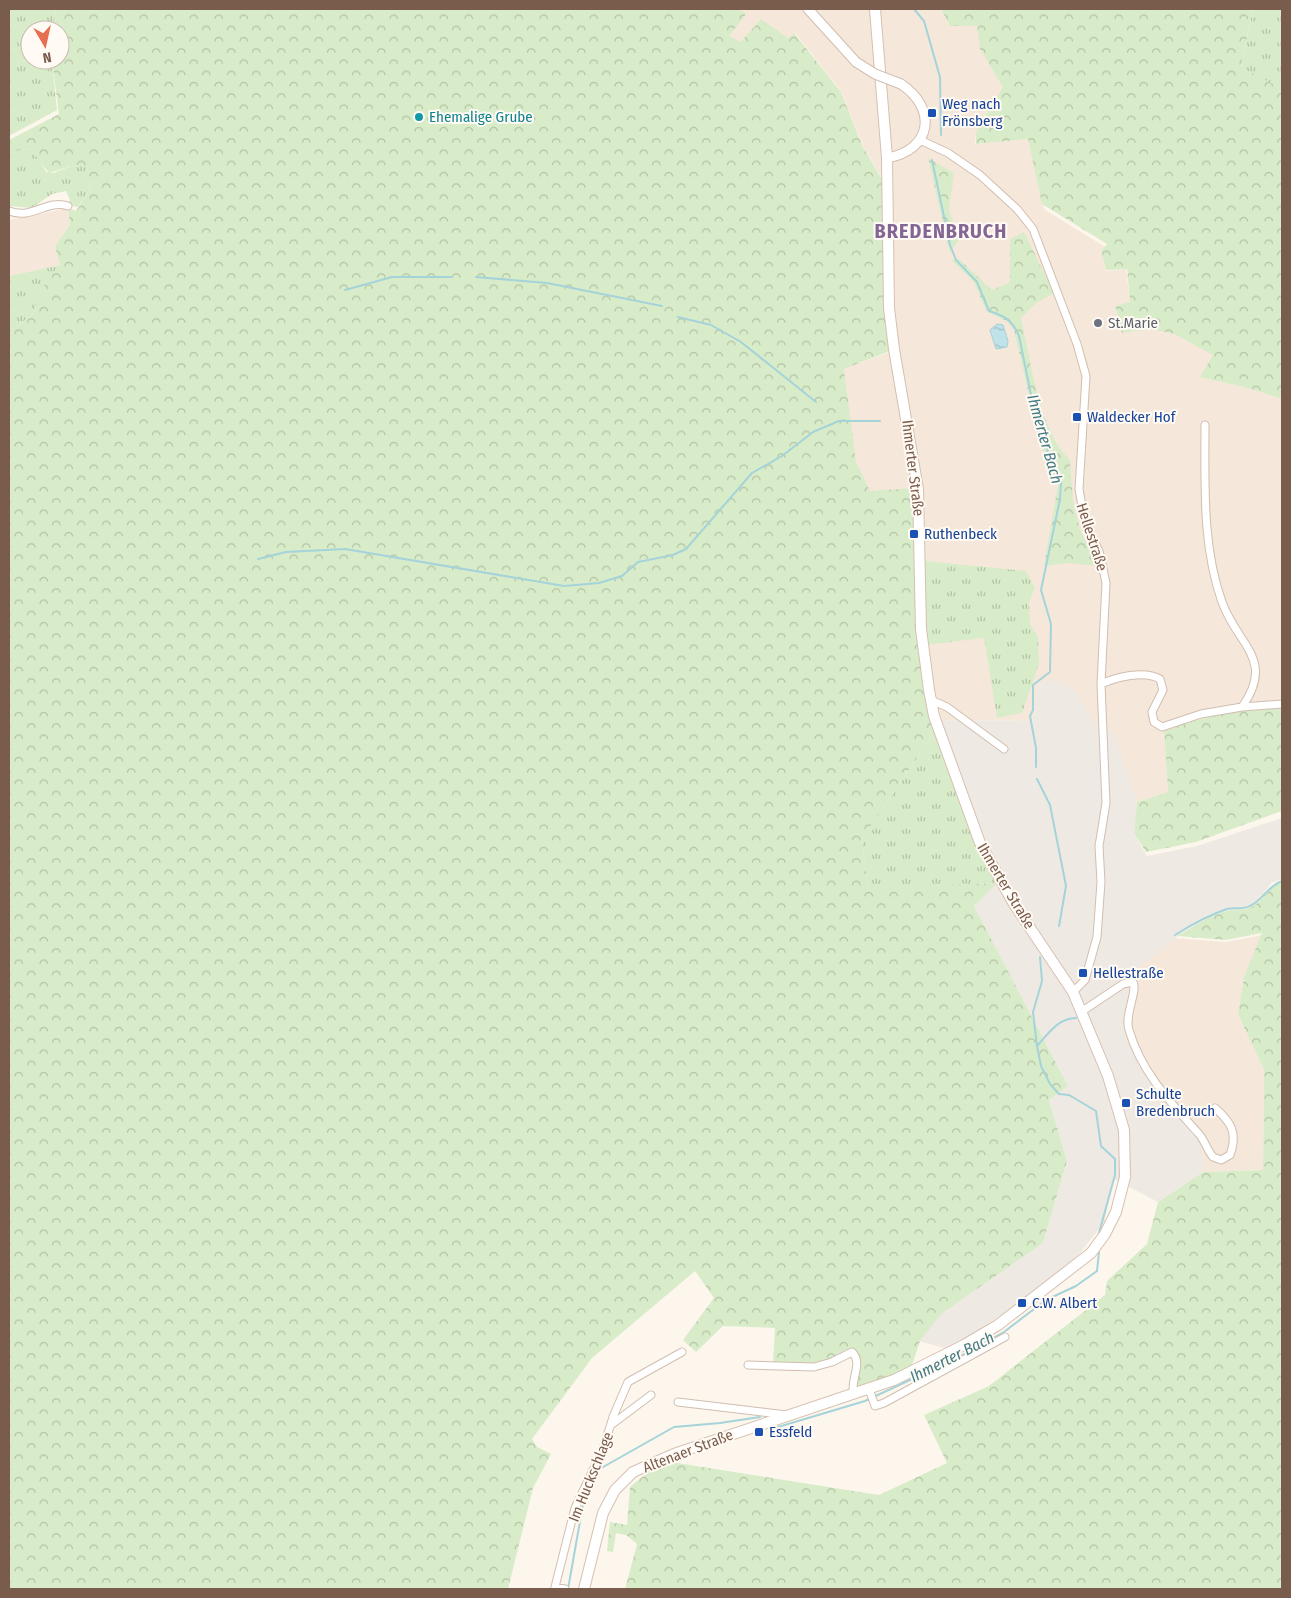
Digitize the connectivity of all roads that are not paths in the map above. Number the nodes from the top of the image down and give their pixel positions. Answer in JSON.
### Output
{"nodes":[{"id":1,"x":808,"y":9,"type":"edge"},
{"id":2,"x":874,"y":9,"type":"edge"},
{"id":3,"x":920,"y":140,"type":"junction"},
{"id":4,"x":887,"y":158,"type":"junction"},
{"id":5,"x":68,"y":206,"type":"dead end"},
{"id":6,"x":9,"y":211,"type":"edge"},
{"id":7,"x":21,"y":215,"type":"junction"},
{"id":8,"x":9,"y":217,"type":"edge"},
{"id":9,"x":1205,"y":425,"type":"dead end"},
{"id":10,"x":1101,"y":684,"type":"junction"},
{"id":11,"x":931,"y":700,"type":"junction"},
{"id":12,"x":1282,"y":704,"type":"edge"},
{"id":13,"x":1242,"y":707,"type":"junction"},
{"id":14,"x":1004,"y":749,"type":"dead end"},
{"id":15,"x":1073,"y":992,"type":"junction"},
{"id":16,"x":1081,"y":1012,"type":"junction"},
{"id":17,"x":1215,"y":1108,"type":"dead end"},
{"id":18,"x":1005,"y":1337,"type":"dead end"},
{"id":19,"x":682,"y":1352,"type":"dead end"},
{"id":20,"x":748,"y":1365,"type":"dead end"},
{"id":21,"x":869,"y":1389,"type":"junction"},
{"id":22,"x":854,"y":1394,"type":"junction"},
{"id":23,"x":651,"y":1395,"type":"dead end"},
{"id":24,"x":678,"y":1402,"type":"dead end"},
{"id":25,"x":793,"y":1415,"type":"junction"},
{"id":26,"x":612,"y":1425,"type":"junction"},
{"id":27,"x":752,"y":1428,"type":"joint"},
{"id":28,"x":555,"y":1588,"type":"edge"},
{"id":29,"x":564,"y":1589,"type":"edge"},
{"id":30,"x":584,"y":1589,"type":"edge"}],
"edges":[{"from":1,"to":3,"type":"street","bridge":true},
{"from":2,"to":4,"type":"main road","name":"Ihmerter Straße"},
{"from":3,"to":4,"type":"street"},
{"from":3,"to":10,"type":"street","name":"Hellestraße"},
{"from":4,"to":11,"type":"main road","name":"Ihmerter Straße"},
{"from":5,"to":7,"type":"street"},
{"from":6,"to":7,"type":"street"},
{"from":7,"to":8,"type":"street"},
{"from":9,"to":13,"type":"street"},
{"from":10,"to":13,"type":"street"},
{"from":10,"to":15,"type":"street","name":"Hellestraße"},
{"from":11,"to":14,"type":"street"},
{"from":11,"to":15,"type":"main road","name":"Ihmerter Straße"},
{"from":12,"to":13,"type":"street"},
{"from":15,"to":16,"type":"main road","name":"Ihmerter Straße"},
{"from":16,"to":17,"type":"street"},
{"from":16,"to":21,"type":"main road","name":"Ihmerter Straße"},
{"from":18,"to":21,"type":"street"},
{"from":19,"to":26,"type":"street","name":"Im Huckschlage"},
{"from":20,"to":22,"type":"street"},
{"from":21,"to":22,"type":"main road","name":"Ihmerter Straße"},
{"from":22,"to":25,"type":"main road","name":"Ihmerter Straße"},
{"from":23,"to":26,"type":"street","name":"Im Huckschlage"},
{"from":24,"to":25,"type":"street"},
{"from":25,"to":27,"type":"main road","name":"Ihmerter Straße"},
{"from":26,"to":28,"type":"street","name":"Im Huckschlage"},
{"from":27,"to":30,"type":"main road","name":"Altenaer Straße"},
{"from":28,"to":29,"type":"street","name":"Im Huckschlage"}]}
